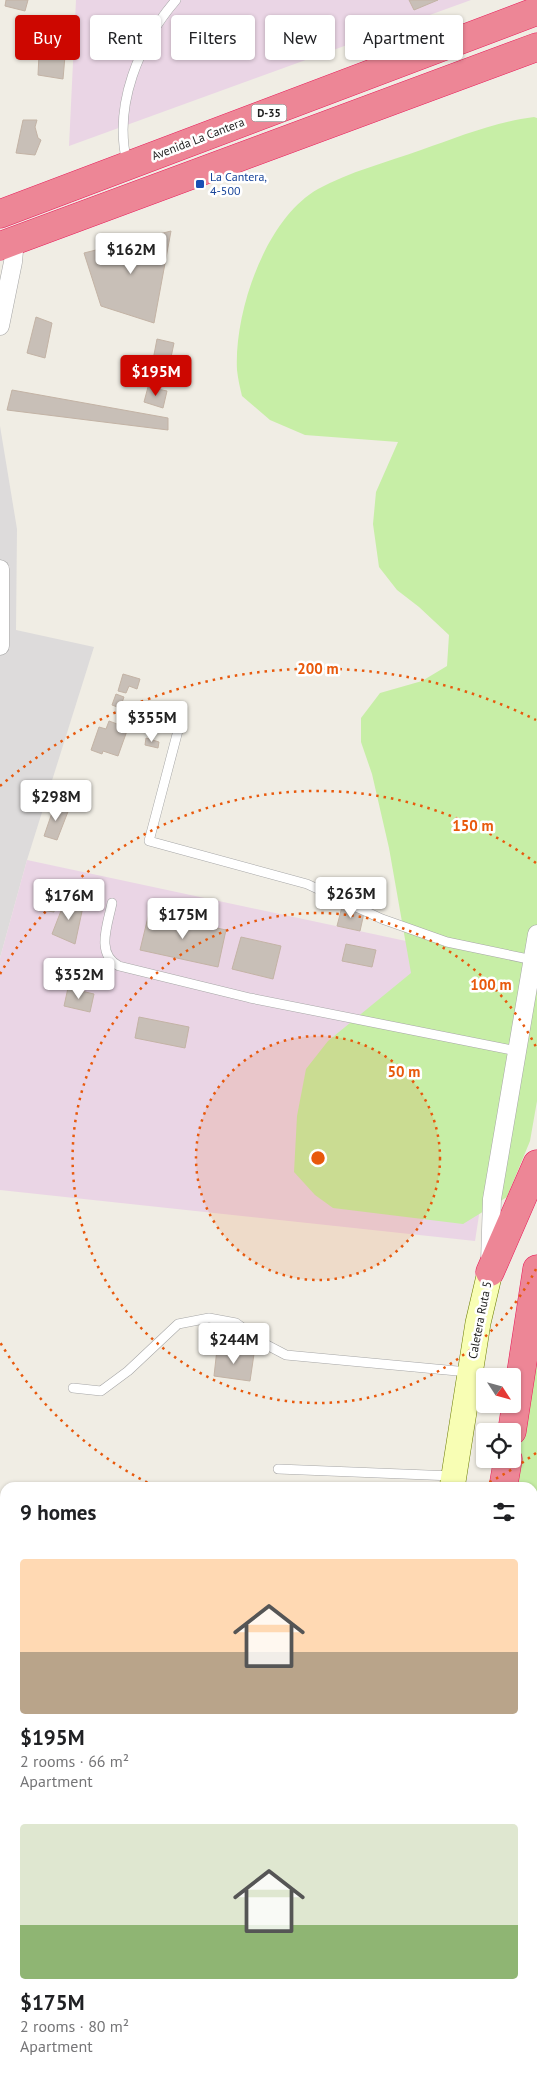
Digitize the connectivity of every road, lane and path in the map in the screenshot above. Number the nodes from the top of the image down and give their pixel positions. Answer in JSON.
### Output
{"nodes":[{"id":1,"x":176,"y":0,"type":"edge"},
{"id":2,"x":537,"y":11,"type":"edge"},
{"id":3,"x":537,"y":47,"type":"edge"},
{"id":4,"x":128,"y":166,"type":"junction"},
{"id":5,"x":0,"y":214,"type":"edge"},
{"id":6,"x":7,"y":243,"type":"edge"},
{"id":7,"x":0,"y":326,"type":"edge"},
{"id":8,"x":0,"y":569,"type":"edge"},
{"id":9,"x":0,"y":646,"type":"edge"},
{"id":10,"x":180,"y":723,"type":"dead end"},
{"id":11,"x":112,"y":903,"type":"dead end"},
{"id":12,"x":537,"y":934,"type":"edge"},
{"id":13,"x":533,"y":960,"type":"junction"},
{"id":14,"x":517,"y":1051,"type":"junction"},
{"id":15,"x":537,"y":1164,"type":"edge"},
{"id":16,"x":537,"y":1268,"type":"edge"},
{"id":17,"x":490,"y":1272,"type":"junction"},
{"id":18,"x":470,"y":1372,"type":"junction"},
{"id":19,"x":73,"y":1388,"type":"dead end"},
{"id":20,"x":513,"y":1423,"type":"edge"},
{"id":21,"x":506,"y":1468,"type":"edge"},
{"id":22,"x":278,"y":1469,"type":"dead end"},
{"id":23,"x":453,"y":1482,"type":"edge"},
{"id":24,"x":504,"y":1482,"type":"edge"}],
"edges":[{"from":1,"to":4,"type":"lane"},
{"from":2,"to":4,"type":"highway","name":"Avenida La Cantera","number":"D-35"},
{"from":3,"to":6,"type":"highway","number":"D-35"},
{"from":4,"to":5,"type":"highway","name":"Avenida La Cantera","number":"D-35"},
{"from":6,"to":7,"type":"street"},
{"from":8,"to":9,"type":"street"},
{"from":10,"to":13,"type":"lane"},
{"from":11,"to":14,"type":"lane"},
{"from":12,"to":13,"type":"street"},
{"from":13,"to":14,"type":"street"},
{"from":14,"to":17,"type":"street"},
{"from":15,"to":17,"type":"highway"},
{"from":16,"to":20,"type":"highway"},
{"from":17,"to":18,"type":"street","name":"Caletera Ruta 5"},
{"from":18,"to":19,"type":"lane"},
{"from":18,"to":23,"type":"street","name":"Caletera Ruta 5"},
{"from":21,"to":24,"type":"highway"},
{"from":22,"to":23,"type":"lane"}]}
